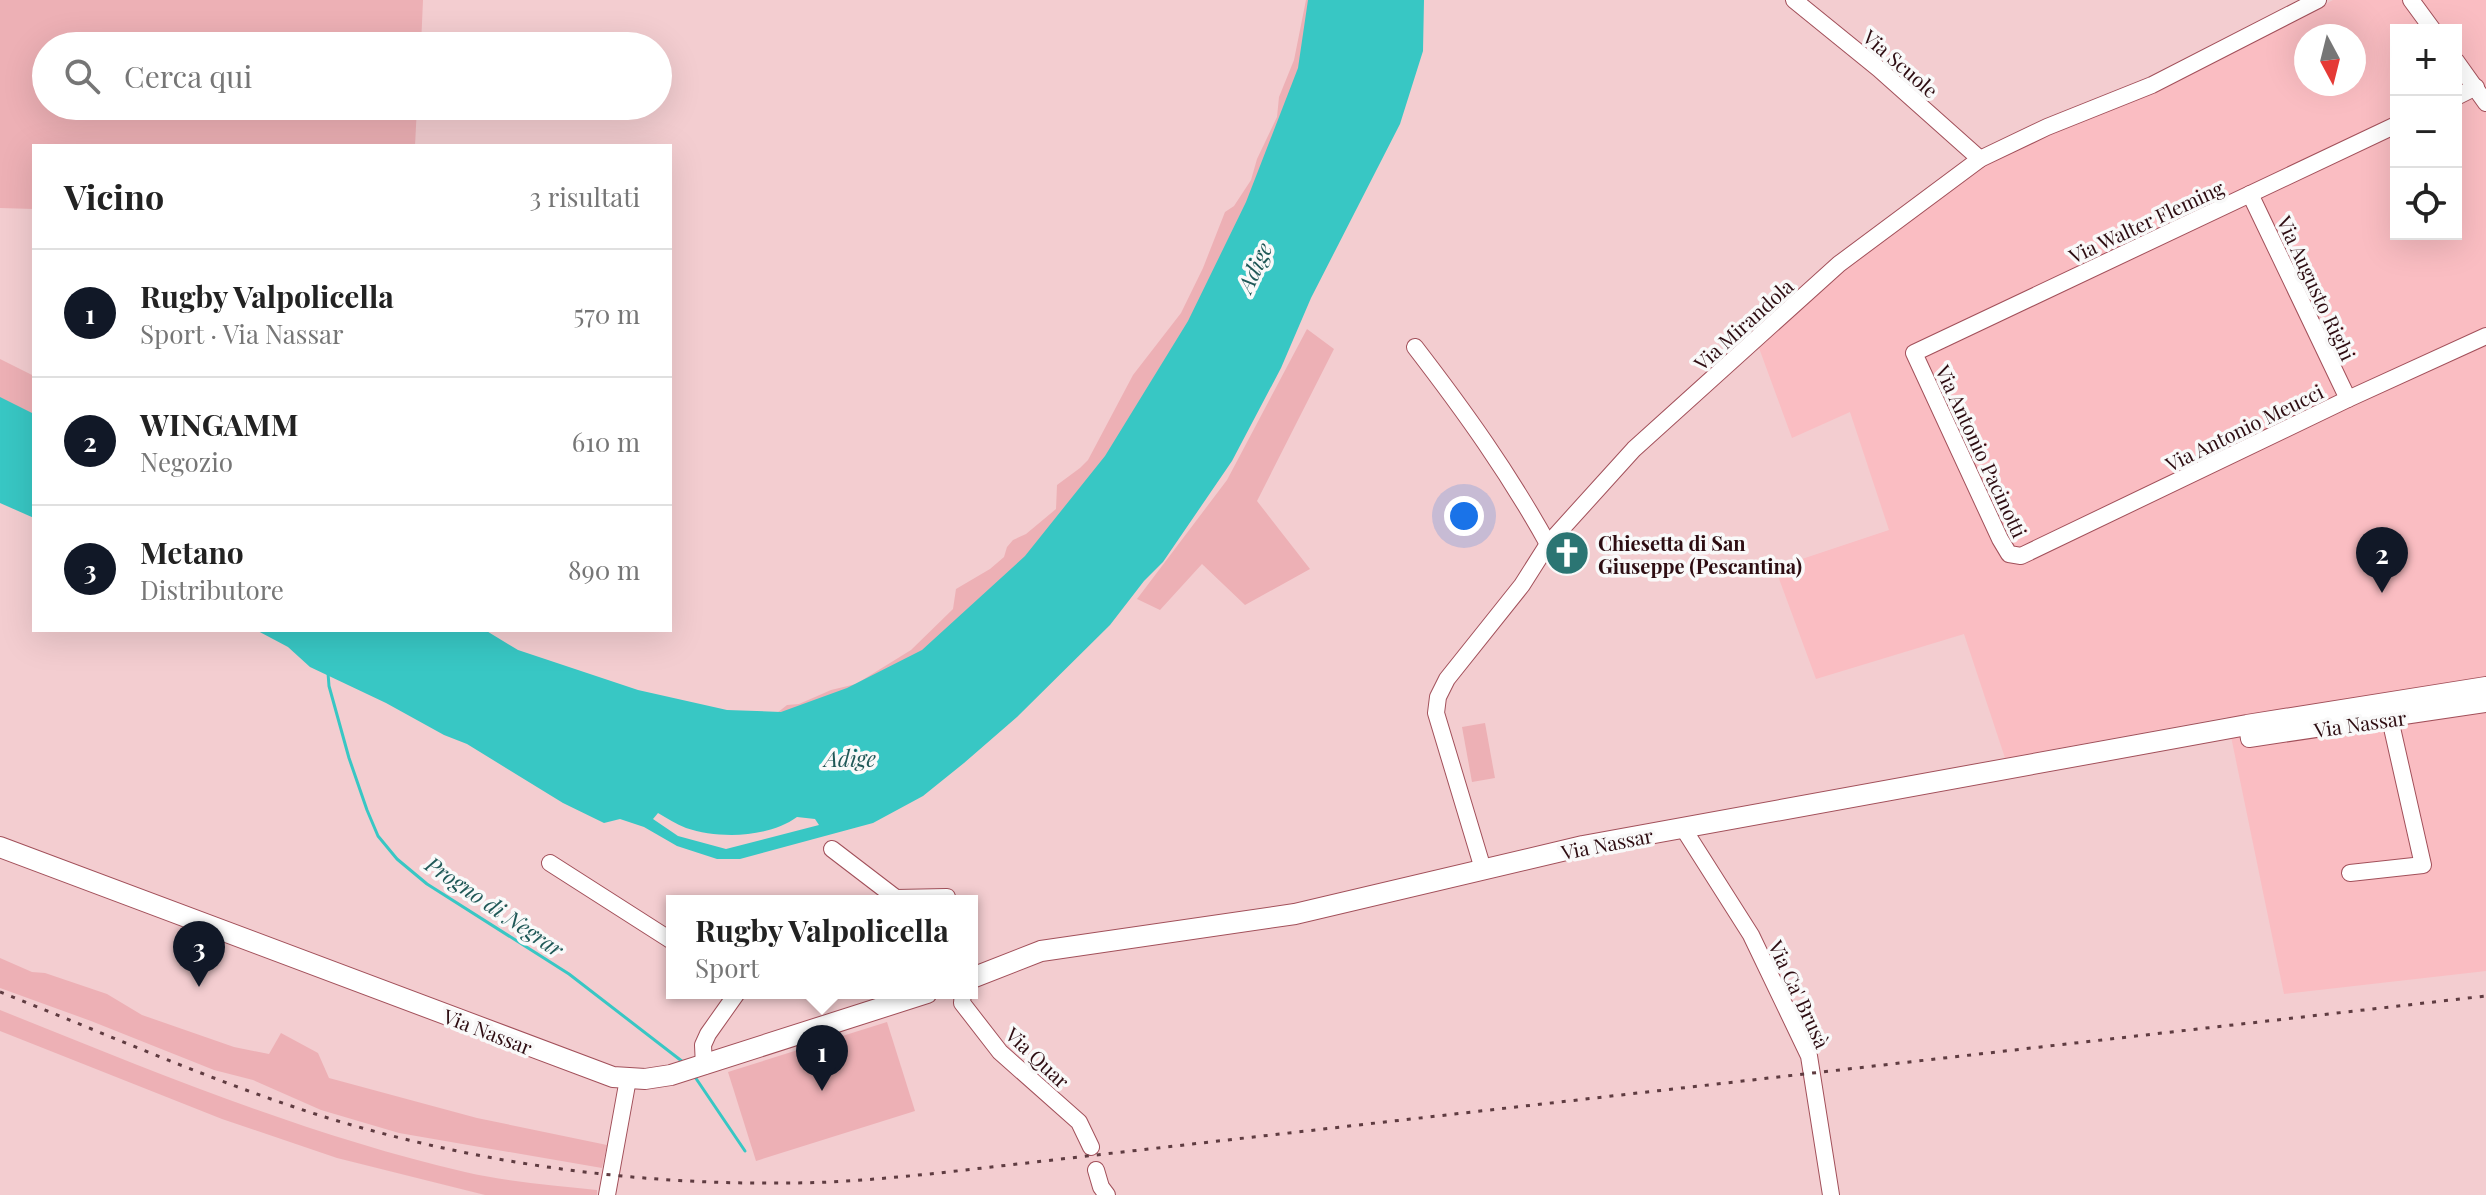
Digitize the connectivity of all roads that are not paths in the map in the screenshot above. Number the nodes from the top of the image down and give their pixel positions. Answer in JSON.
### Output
{"nodes":[{"id":1,"x":1794,"y":0,"type":"edge"},
{"id":2,"x":2318,"y":0,"type":"edge"},
{"id":3,"x":2411,"y":0,"type":"edge"},
{"id":4,"x":2429,"y":24,"type":"edge"},
{"id":5,"x":2462,"y":69,"type":"edge"},
{"id":6,"x":2476,"y":87,"type":"junction"},
{"id":7,"x":2458,"y":96,"type":"edge"},
{"id":8,"x":2486,"y":103,"type":"edge"},
{"id":9,"x":2390,"y":128,"type":"edge"},
{"id":10,"x":1980,"y":159,"type":"junction"},
{"id":11,"x":2250,"y":194,"type":"junction"},
{"id":12,"x":2486,"y":336,"type":"edge"},
{"id":13,"x":1415,"y":347,"type":"dead end"},
{"id":14,"x":1914,"y":353,"type":"joint"},
{"id":15,"x":2348,"y":399,"type":"junction"},
{"id":16,"x":1548,"y":544,"type":"junction"},
{"id":17,"x":2021,"y":556,"type":"joint"},
{"id":18,"x":2486,"y":687,"type":"edge"},
{"id":19,"x":2486,"y":704,"type":"edge"},
{"id":20,"x":2390,"y":719,"type":"junction"},
{"id":21,"x":2247,"y":725,"type":"junction"},
{"id":22,"x":1683,"y":828,"type":"junction"},
{"id":23,"x":0,"y":847,"type":"edge"},
{"id":24,"x":832,"y":849,"type":"dead end"},
{"id":25,"x":550,"y":863,"type":"dead end"},
{"id":26,"x":1483,"y":869,"type":"junction"},
{"id":27,"x":2350,"y":873,"type":"dead end"},
{"id":28,"x":892,"y":895,"type":"edge"},
{"id":29,"x":666,"y":937,"type":"edge"},
{"id":30,"x":978,"y":976,"type":"edge"},
{"id":31,"x":733,"y":999,"type":"edge"},
{"id":32,"x":909,"y":999,"type":"edge"},
{"id":33,"x":962,"y":999,"type":"edge"},
{"id":34,"x":700,"y":1067,"type":"junction"},
{"id":35,"x":628,"y":1079,"type":"junction"},
{"id":36,"x":1091,"y":1147,"type":"dead end"},
{"id":37,"x":1096,"y":1170,"type":"dead end"},
{"id":38,"x":607,"y":1195,"type":"edge"},
{"id":39,"x":1107,"y":1195,"type":"edge"},
{"id":40,"x":1831,"y":1195,"type":"edge"}],
"edges":[{"from":1,"to":10,"type":"street","name":"Via Scuole"},
{"from":2,"to":10,"type":"street","name":"Via Mirandola"},
{"from":3,"to":4,"type":"street"},
{"from":5,"to":6,"type":"street"},
{"from":6,"to":7,"type":"street"},
{"from":6,"to":8,"type":"street"},
{"from":9,"to":11,"type":"street","name":"Via Walter Fleming"},
{"from":10,"to":16,"type":"street","name":"Via Mirandola"},
{"from":11,"to":14,"type":"street","name":"Via Walter Fleming"},
{"from":11,"to":15,"type":"street","name":"Via Augusto Righi"},
{"from":12,"to":15,"type":"street","name":"Via Antonio Meucci"},
{"from":13,"to":16,"type":"street"},
{"from":14,"to":17,"type":"street","name":"Via Antonio Pacinotti"},
{"from":15,"to":17,"type":"street","name":"Via Antonio Meucci"},
{"from":16,"to":26,"type":"street","name":"Via Mirandola"},
{"from":18,"to":21,"type":"main road","name":"Via Nassar"},
{"from":19,"to":20,"type":"street","name":"Via Nassar"},
{"from":20,"to":21,"type":"street","name":"Via Nassar"},
{"from":20,"to":27,"type":"street"},
{"from":21,"to":22,"type":"main road","name":"Via Nassar"},
{"from":22,"to":26,"type":"main road","name":"Via Nassar"},
{"from":22,"to":40,"type":"street","name":"Via Ca' Brusà"},
{"from":23,"to":35,"type":"main road","name":"Via Nassar"},
{"from":24,"to":28,"type":"street"},
{"from":25,"to":29,"type":"street"},
{"from":26,"to":30,"type":"main road","name":"Via Nassar"},
{"from":31,"to":34,"type":"street"},
{"from":32,"to":34,"type":"main road","name":"Via Nassar"},
{"from":33,"to":36,"type":"street","name":"Via Quar"},
{"from":34,"to":35,"type":"main road","name":"Via Nassar"},
{"from":35,"to":38,"type":"street"},
{"from":37,"to":39,"type":"street"}]}
